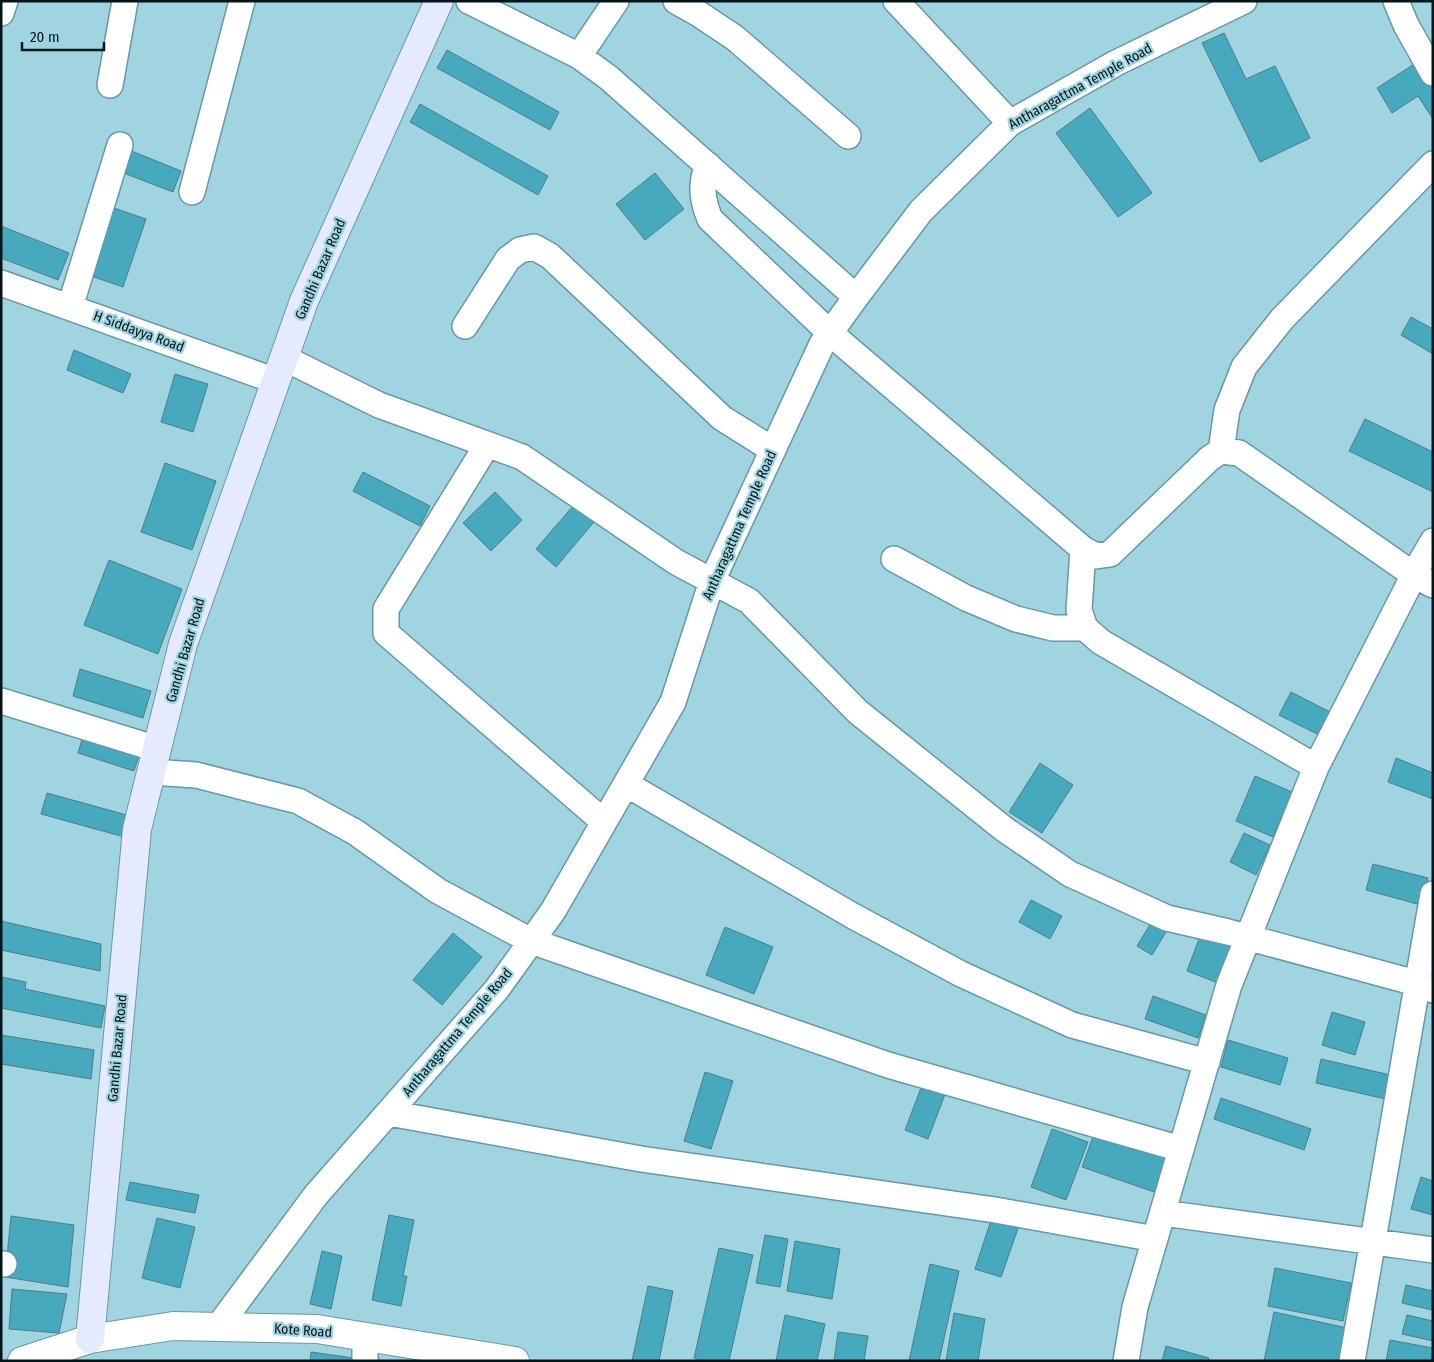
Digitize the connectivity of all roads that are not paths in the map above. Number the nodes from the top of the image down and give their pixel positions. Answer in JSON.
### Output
{"nodes":[{"id":1,"x":5,"y":1,"type":"edge"},
{"id":2,"x":124,"y":1,"type":"edge"},
{"id":3,"x":242,"y":1,"type":"edge"},
{"id":4,"x":439,"y":1,"type":"edge"},
{"id":5,"x":469,"y":1,"type":"edge"},
{"id":6,"x":616,"y":1,"type":"edge"},
{"id":7,"x":676,"y":1,"type":"edge"},
{"id":8,"x":896,"y":1,"type":"edge"},
{"id":9,"x":1244,"y":1,"type":"edge"},
{"id":10,"x":1396,"y":1,"type":"edge"},
{"id":11,"x":1,"y":13,"type":"edge"},
{"id":12,"x":580,"y":56,"type":"junction"},
{"id":13,"x":1433,"y":73,"type":"edge"},
{"id":14,"x":110,"y":85,"type":"dead end"},
{"id":15,"x":1010,"y":123,"type":"junction"},
{"id":16,"x":848,"y":136,"type":"dead end"},
{"id":17,"x":120,"y":145,"type":"dead end"},
{"id":18,"x":1433,"y":164,"type":"edge"},
{"id":19,"x":708,"y":165,"type":"junction"},
{"id":20,"x":192,"y":192,"type":"dead end"},
{"id":21,"x":1,"y":283,"type":"edge"},
{"id":22,"x":856,"y":297,"type":"junction"},
{"id":23,"x":70,"y":307,"type":"junction"},
{"id":24,"x":465,"y":326,"type":"dead end"},
{"id":25,"x":830,"y":333,"type":"junction"},
{"id":26,"x":280,"y":370,"type":"junction"},
{"id":27,"x":487,"y":445,"type":"junction"},
{"id":28,"x":772,"y":450,"type":"junction"},
{"id":29,"x":1221,"y":451,"type":"junction"},
{"id":30,"x":1433,"y":542,"type":"edge"},
{"id":31,"x":1083,"y":549,"type":"junction"},
{"id":32,"x":894,"y":559,"type":"dead end"},
{"id":33,"x":1423,"y":580,"type":"edge"},
{"id":34,"x":712,"y":581,"type":"junction"},
{"id":35,"x":1085,"y":628,"type":"junction"},
{"id":36,"x":1,"y":701,"type":"edge"},
{"id":37,"x":154,"y":760,"type":"junction"},
{"id":38,"x":1316,"y":767,"type":"junction"},
{"id":39,"x":626,"y":784,"type":"junction"},
{"id":40,"x":604,"y":822,"type":"junction"},
{"id":41,"x":1433,"y":894,"type":"edge"},
{"id":42,"x":1248,"y":938,"type":"junction"},
{"id":43,"x":531,"y":941,"type":"junction"},
{"id":44,"x":1425,"y":987,"type":"edge"},
{"id":45,"x":1207,"y":1062,"type":"junction"},
{"id":46,"x":389,"y":1112,"type":"junction"},
{"id":47,"x":1181,"y":1149,"type":"junction"},
{"id":48,"x":1163,"y":1213,"type":"junction"},
{"id":49,"x":1155,"y":1239,"type":"junction"},
{"id":50,"x":1373,"y":1242,"type":"junction"},
{"id":51,"x":1433,"y":1250,"type":"edge"},
{"id":52,"x":218,"y":1327,"type":"junction"},
{"id":53,"x":90,"y":1339,"type":"junction"},
{"id":54,"x":365,"y":1349,"type":"edge"},
{"id":55,"x":26,"y":1360,"type":"edge"},
{"id":56,"x":515,"y":1361,"type":"edge"},
{"id":57,"x":1126,"y":1361,"type":"edge"},
{"id":58,"x":1352,"y":1361,"type":"edge"}],
"edges":[{"from":1,"to":11,"type":"street"},
{"from":2,"to":14,"type":"street"},
{"from":3,"to":20,"type":"street"},
{"from":4,"to":26,"type":"main road","name":"Gandhi Bazar Road"},
{"from":5,"to":12,"type":"street"},
{"from":6,"to":12,"type":"street"},
{"from":7,"to":16,"type":"street"},
{"from":8,"to":15,"type":"street"},
{"from":9,"to":15,"type":"street","name":"Antharagattma Temple Road"},
{"from":10,"to":13,"type":"street"},
{"from":12,"to":19,"type":"street"},
{"from":15,"to":22,"type":"street","name":"Antharagattma Temple Road"},
{"from":17,"to":23,"type":"street"},
{"from":18,"to":29,"type":"street"},
{"from":19,"to":22,"type":"street"},
{"from":19,"to":25,"type":"street"},
{"from":21,"to":23,"type":"street","name":"H Siddayya Road"},
{"from":22,"to":25,"type":"street","name":"Antharagattma Temple Road"},
{"from":23,"to":26,"type":"street","name":"H Siddayya Road"},
{"from":24,"to":28,"type":"street"},
{"from":25,"to":28,"type":"street","name":"Antharagattma Temple Road"},
{"from":25,"to":31,"type":"street"},
{"from":26,"to":27,"type":"street","name":"H Siddayya Road"},
{"from":26,"to":37,"type":"main road","name":"Gandhi Bazar Road"},
{"from":27,"to":34,"type":"street","name":"H Siddayya Road"},
{"from":27,"to":40,"type":"street"},
{"from":28,"to":34,"type":"street","name":"Antharagattma Temple Road"},
{"from":29,"to":31,"type":"street"},
{"from":29,"to":33,"type":"street"},
{"from":30,"to":33,"type":"street"},
{"from":31,"to":35,"type":"street"},
{"from":32,"to":35,"type":"street"},
{"from":33,"to":38,"type":"street"},
{"from":34,"to":39,"type":"street","name":"Antharagattma Temple Road"},
{"from":34,"to":42,"type":"street","name":"H Siddayya Road"},
{"from":35,"to":38,"type":"street"},
{"from":36,"to":37,"type":"street"},
{"from":37,"to":43,"type":"street"},
{"from":37,"to":53,"type":"main road","name":"Gandhi Bazar Road"},
{"from":38,"to":42,"type":"street"},
{"from":39,"to":40,"type":"street","name":"Antharagattma Temple Road"},
{"from":39,"to":45,"type":"street"},
{"from":40,"to":43,"type":"street","name":"Antharagattma Temple Road"},
{"from":41,"to":44,"type":"street"},
{"from":42,"to":44,"type":"street","name":"H Siddayya Road"},
{"from":42,"to":45,"type":"street"},
{"from":43,"to":46,"type":"street","name":"Antharagattma Temple Road"},
{"from":43,"to":47,"type":"street"},
{"from":44,"to":50,"type":"street"},
{"from":45,"to":47,"type":"street"},
{"from":46,"to":49,"type":"street"},
{"from":46,"to":52,"type":"street","name":"Antharagattma Temple Road"},
{"from":47,"to":48,"type":"street"},
{"from":48,"to":49,"type":"street"},
{"from":48,"to":50,"type":"street"},
{"from":49,"to":57,"type":"street"},
{"from":50,"to":51,"type":"street"},
{"from":50,"to":58,"type":"street"},
{"from":52,"to":53,"type":"street","name":"Kote Road"},
{"from":52,"to":54,"type":"street","name":"Kote Road"},
{"from":53,"to":55,"type":"street","name":"Kote Road"},
{"from":54,"to":56,"type":"street","name":"Kote Road"}]}
